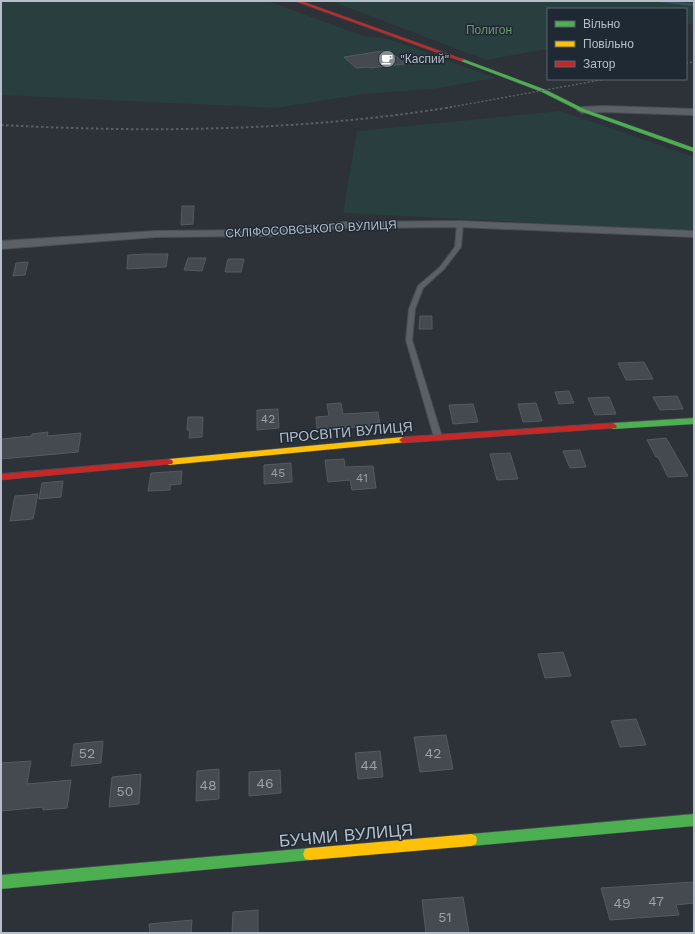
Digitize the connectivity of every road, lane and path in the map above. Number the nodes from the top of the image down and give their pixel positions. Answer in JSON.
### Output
{"nodes":[{"id":1,"x":297,"y":1,"type":"edge"},
{"id":2,"x":582,"y":110,"type":"junction"},
{"id":3,"x":694,"y":112,"type":"edge"},
{"id":4,"x":694,"y":150,"type":"edge"},
{"id":5,"x":460,"y":224,"type":"junction"},
{"id":6,"x":694,"y":234,"type":"edge"},
{"id":7,"x":1,"y":245,"type":"edge"},
{"id":8,"x":694,"y":422,"type":"edge"},
{"id":9,"x":438,"y":437,"type":"junction"},
{"id":10,"x":1,"y":477,"type":"edge"},
{"id":11,"x":694,"y":820,"type":"edge"},
{"id":12,"x":1,"y":882,"type":"edge"}],
"edges":[{"from":1,"to":2,"type":"street"},
{"from":2,"to":3,"type":"street"},
{"from":2,"to":4,"type":"street"},
{"from":5,"to":6,"type":"street","name":"СКЛІФОСОВСЬКОГО ВУЛИЦЯ"},
{"from":5,"to":7,"type":"street","name":"СКЛІФОСОВСЬКОГО ВУЛИЦЯ"},
{"from":5,"to":9,"type":"lane"},
{"from":8,"to":9,"type":"street","name":"ПРОСВІТИ ВУЛИЦЯ"},
{"from":9,"to":10,"type":"street","name":"ПРОСВІТИ ВУЛИЦЯ"},
{"from":11,"to":12,"type":"street","name":"БУЧМИ ВУЛИЦЯ"}]}
